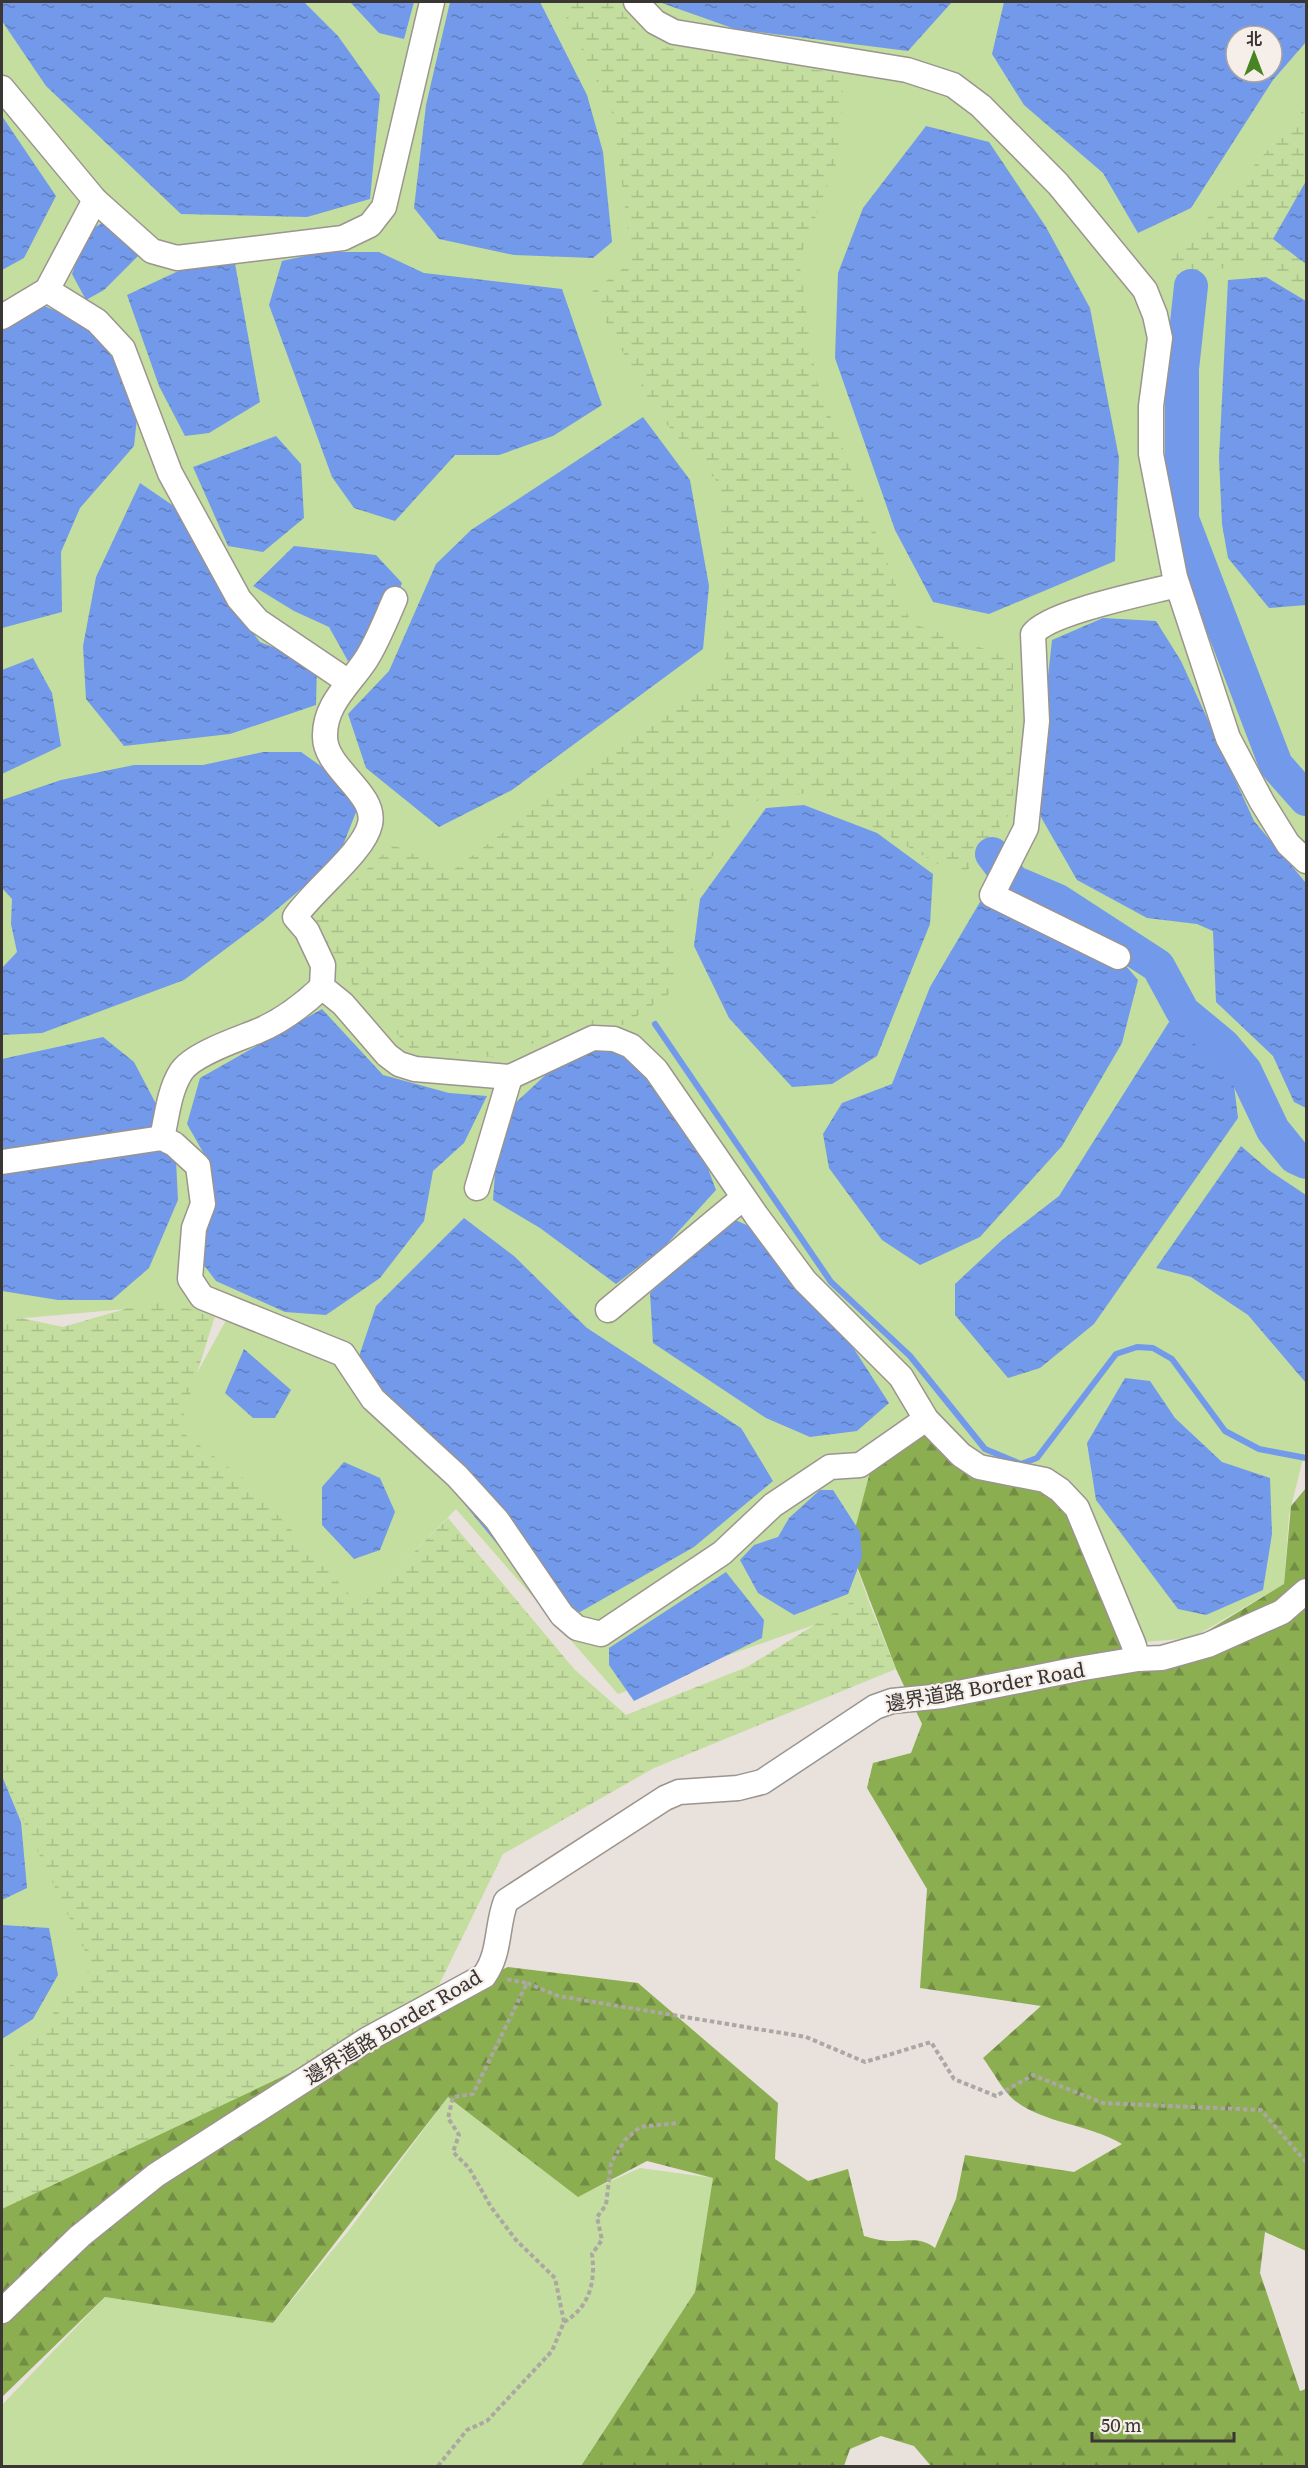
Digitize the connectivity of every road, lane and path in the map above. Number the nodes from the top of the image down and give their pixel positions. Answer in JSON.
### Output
{"nodes":[{"id":1,"x":432,"y":2,"type":"edge"},
{"id":2,"x":636,"y":2,"type":"edge"},
{"id":3,"x":2,"y":88,"type":"edge"},
{"id":4,"x":95,"y":200,"type":"junction"},
{"id":5,"x":47,"y":290,"type":"junction"},
{"id":6,"x":2,"y":317,"type":"edge"},
{"id":7,"x":1177,"y":585,"type":"junction"},
{"id":8,"x":395,"y":599,"type":"dead end"},
{"id":9,"x":347,"y":681,"type":"junction"},
{"id":10,"x":1306,"y":861,"type":"edge"},
{"id":11,"x":1118,"y":957,"type":"dead end"},
{"id":12,"x":322,"y":987,"type":"junction"},
{"id":13,"x":510,"y":1077,"type":"junction"},
{"id":14,"x":162,"y":1138,"type":"junction"},
{"id":15,"x":2,"y":1162,"type":"edge"},
{"id":16,"x":477,"y":1188,"type":"dead end"},
{"id":17,"x":743,"y":1198,"type":"junction"},
{"id":18,"x":608,"y":1310,"type":"dead end"},
{"id":19,"x":926,"y":1419,"type":"junction"},
{"id":20,"x":1306,"y":1591,"type":"edge"},
{"id":21,"x":1138,"y":1659,"type":"junction"},
{"id":22,"x":484,"y":1976,"type":"junction"},
{"id":23,"x":527,"y":1983,"type":"junction"},
{"id":24,"x":678,"y":2123,"type":"dead end"},
{"id":25,"x":1306,"y":2162,"type":"edge"},
{"id":26,"x":2,"y":2311,"type":"edge"},
{"id":27,"x":564,"y":2322,"type":"junction"},
{"id":28,"x":438,"y":2466,"type":"edge"}],
"edges":[{"from":1,"to":4,"type":"street"},
{"from":2,"to":7,"type":"street"},
{"from":3,"to":4,"type":"street"},
{"from":4,"to":5,"type":"street"},
{"from":5,"to":6,"type":"street"},
{"from":5,"to":9,"type":"street"},
{"from":7,"to":10,"type":"street"},
{"from":7,"to":11,"type":"street"},
{"from":8,"to":9,"type":"street"},
{"from":9,"to":12,"type":"street"},
{"from":12,"to":13,"type":"street"},
{"from":12,"to":14,"type":"street"},
{"from":13,"to":16,"type":"street"},
{"from":13,"to":17,"type":"street"},
{"from":14,"to":15,"type":"street"},
{"from":14,"to":19,"type":"street"},
{"from":17,"to":18,"type":"street"},
{"from":17,"to":19,"type":"street"},
{"from":19,"to":21,"type":"street"},
{"from":20,"to":21,"type":"street","name":"邊界道路 Border Road"},
{"from":21,"to":22,"type":"street","name":"邊界道路 Border Road"},
{"from":22,"to":23,"type":"path"},
{"from":22,"to":26,"type":"street","name":"邊界道路 Border Road"},
{"from":23,"to":25,"type":"path"},
{"from":23,"to":27,"type":"path"},
{"from":24,"to":27,"type":"path"},
{"from":27,"to":28,"type":"path"}]}
